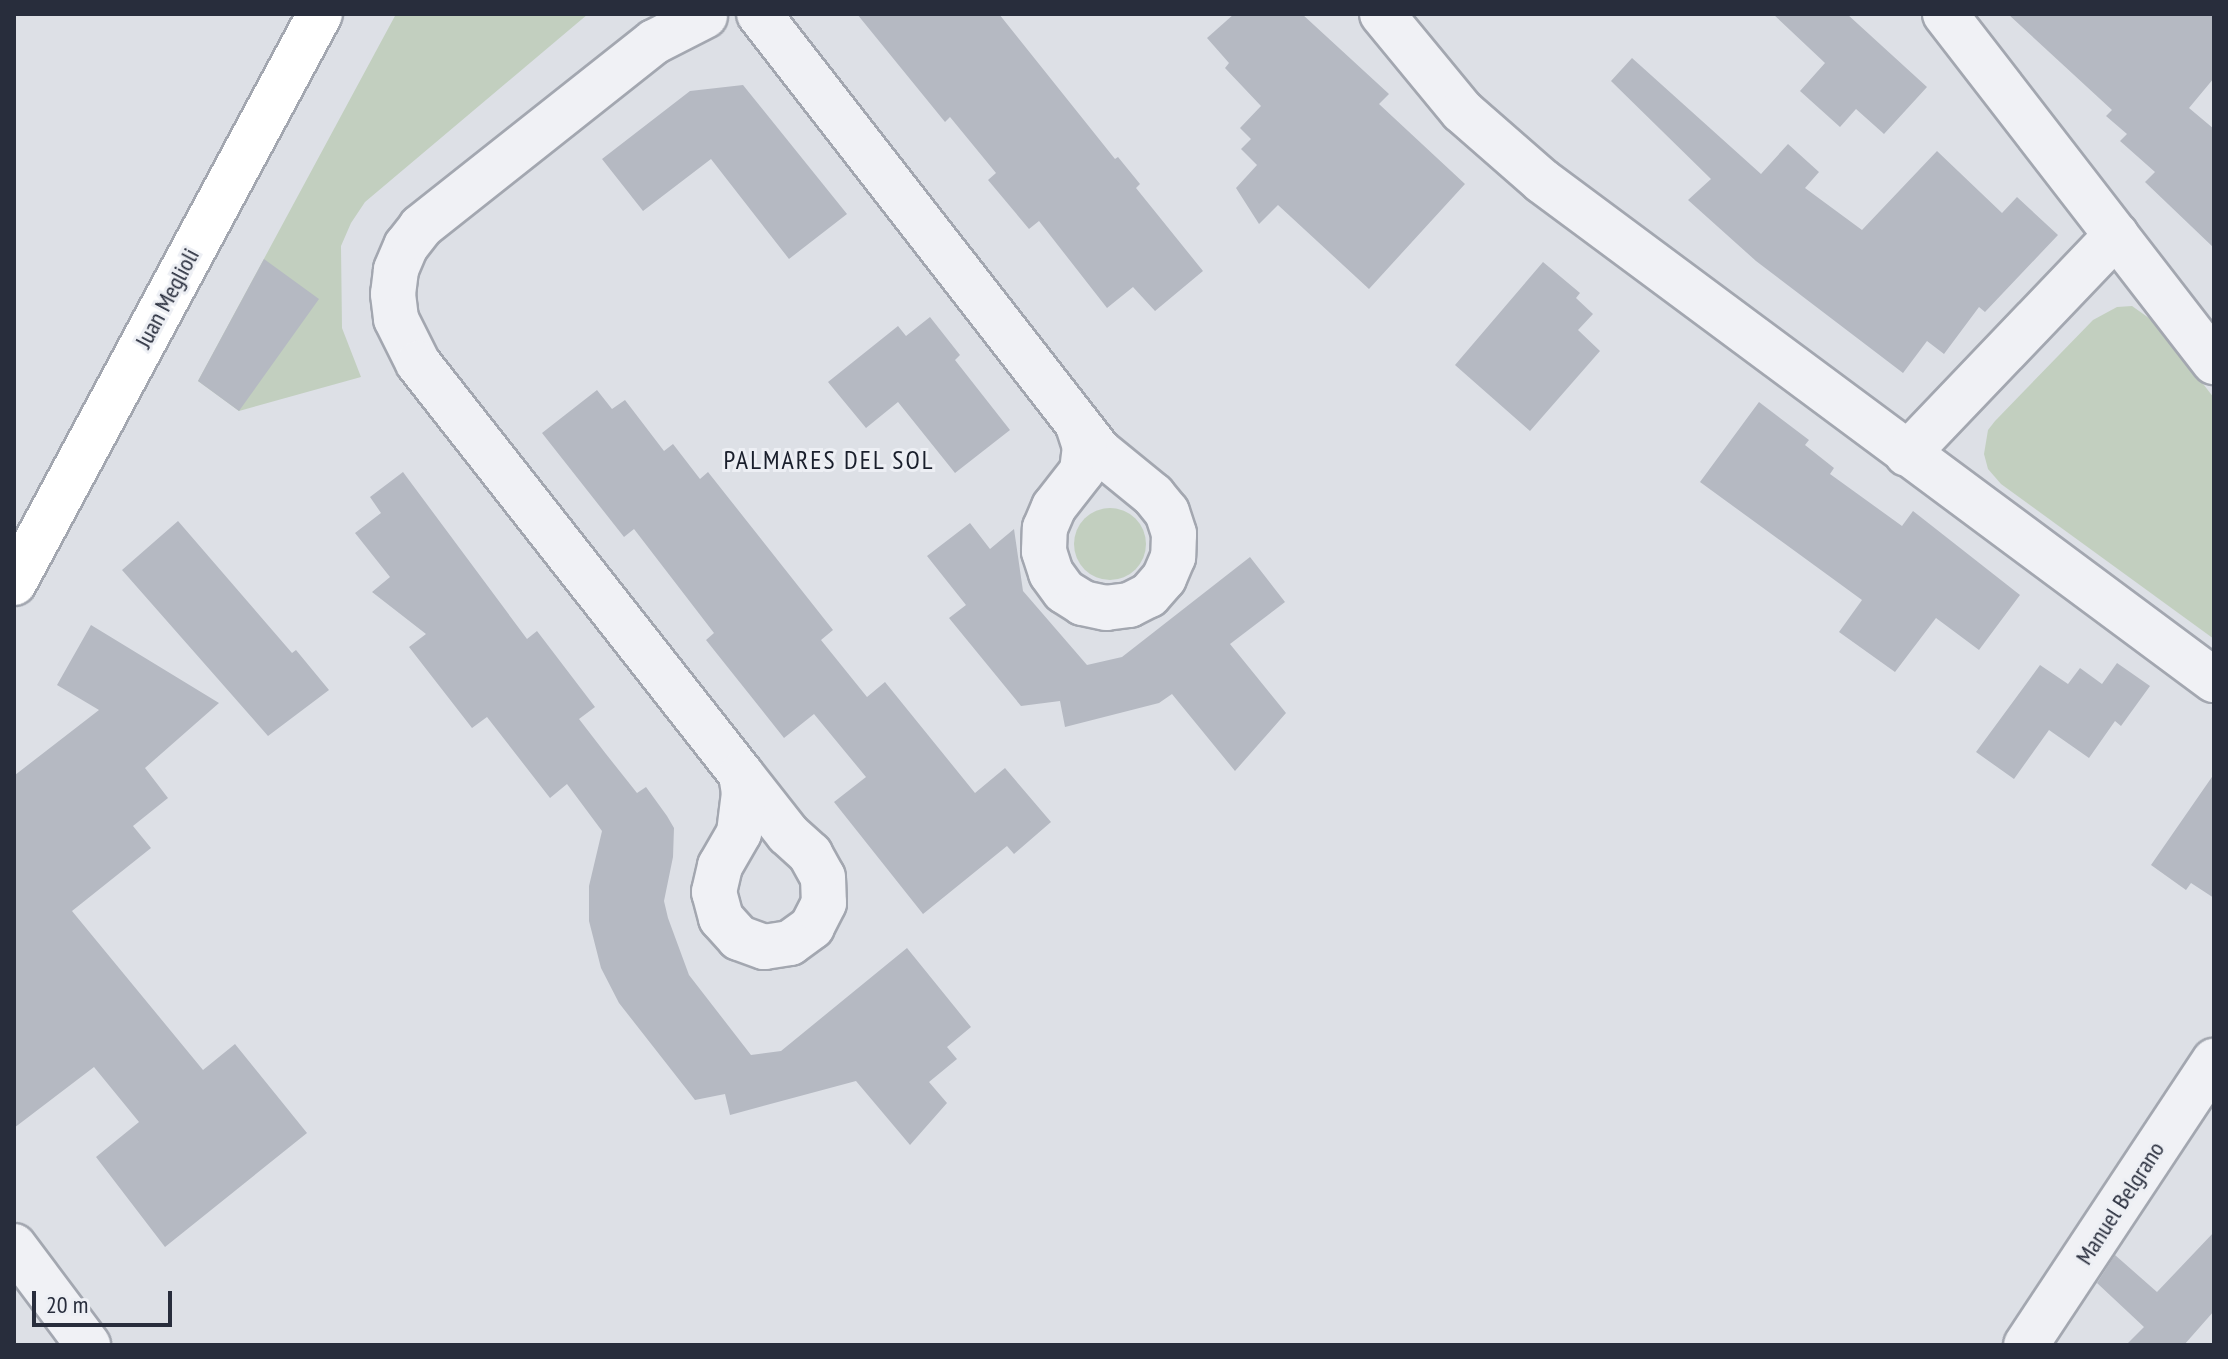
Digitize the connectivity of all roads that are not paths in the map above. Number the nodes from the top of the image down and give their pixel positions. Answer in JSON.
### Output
{"nodes":[{"id":1,"x":320,"y":14,"type":"edge"},
{"id":2,"x":1382,"y":14,"type":"edge"},
{"id":3,"x":1945,"y":14,"type":"edge"},
{"id":4,"x":712,"y":20,"type":"edge"},
{"id":5,"x":2116,"y":235,"type":"junction"},
{"id":6,"x":2214,"y":362,"type":"edge"},
{"id":7,"x":1078,"y":425,"type":"dead end"},
{"id":8,"x":1907,"y":454,"type":"junction"},
{"id":9,"x":14,"y":583,"type":"edge"},
{"id":10,"x":2214,"y":680,"type":"edge"},
{"id":11,"x":741,"y":774,"type":"dead end"},
{"id":12,"x":2214,"y":1061,"type":"edge"},
{"id":13,"x":14,"y":1246,"type":"edge"},
{"id":14,"x":88,"y":1345,"type":"edge"},
{"id":15,"x":2026,"y":1345,"type":"edge"}],
"edges":[{"from":1,"to":9,"type":"main road","name":"Juan Meglioli"},
{"from":2,"to":8,"type":"street"},
{"from":3,"to":5,"type":"street"},
{"from":4,"to":7,"type":"street"},
{"from":4,"to":11,"type":"street"},
{"from":5,"to":6,"type":"street"},
{"from":5,"to":8,"type":"street"},
{"from":8,"to":10,"type":"street"},
{"from":12,"to":15,"type":"street","name":"Manuel Belgrano"},
{"from":13,"to":14,"type":"street"}]}
